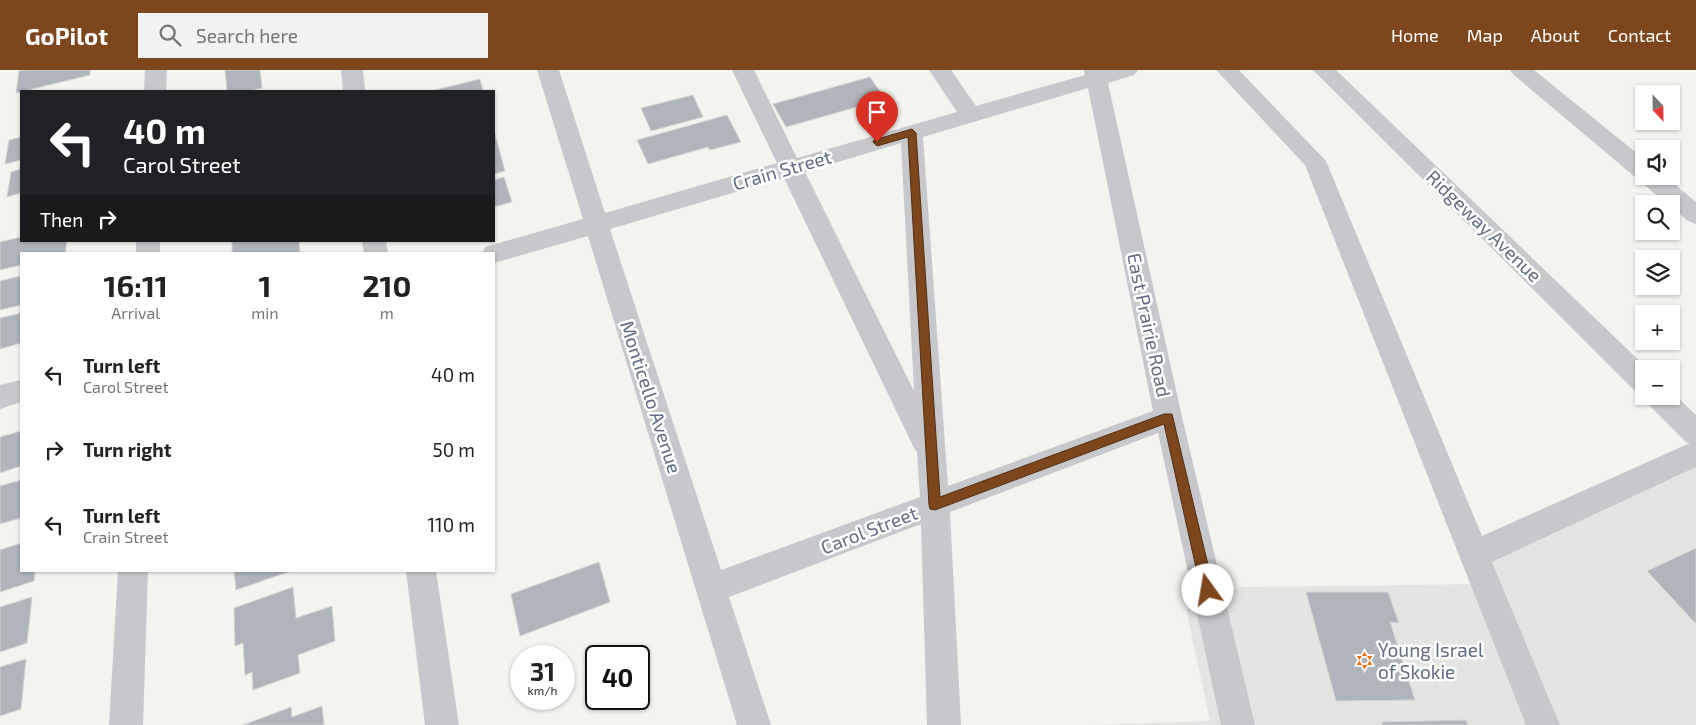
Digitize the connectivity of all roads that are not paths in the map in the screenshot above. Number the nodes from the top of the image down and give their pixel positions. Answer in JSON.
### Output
{"nodes":[{"id":1,"x":156,"y":70,"type":"edge"},
{"id":2,"x":352,"y":70,"type":"edge"},
{"id":3,"x":548,"y":70,"type":"edge"},
{"id":4,"x":743,"y":70,"type":"edge"},
{"id":5,"x":940,"y":70,"type":"edge"},
{"id":6,"x":1127,"y":70,"type":"edge"},
{"id":7,"x":1226,"y":70,"type":"edge"},
{"id":8,"x":1324,"y":70,"type":"edge"},
{"id":9,"x":1521,"y":70,"type":"edge"},
{"id":10,"x":1096,"y":74,"type":"edge"},
{"id":11,"x":155,"y":90,"type":"edge"},
{"id":12,"x":354,"y":90,"type":"edge"},
{"id":13,"x":971,"y":115,"type":"junction"},
{"id":14,"x":912,"y":133,"type":"junction"},
{"id":15,"x":1635,"y":165,"type":"edge"},
{"id":16,"x":791,"y":168,"type":"junction"},
{"id":17,"x":1661,"y":185,"type":"edge"},
{"id":18,"x":1696,"y":215,"type":"edge"},
{"id":19,"x":596,"y":224,"type":"junction"},
{"id":20,"x":495,"y":254,"type":"edge"},
{"id":21,"x":1635,"y":373,"type":"edge"},
{"id":22,"x":20,"y":391,"type":"edge"},
{"id":23,"x":0,"y":397,"type":"edge"},
{"id":24,"x":1667,"y":405,"type":"edge"},
{"id":25,"x":1168,"y":418,"type":"junction"},
{"id":26,"x":1696,"y":433,"type":"edge"},
{"id":27,"x":931,"y":453,"type":"junction"},
{"id":28,"x":1696,"y":453,"type":"edge"},
{"id":29,"x":935,"y":505,"type":"junction"},
{"id":30,"x":1474,"y":555,"type":"junction"},
{"id":31,"x":133,"y":572,"type":"edge"},
{"id":32,"x":420,"y":572,"type":"edge"},
{"id":33,"x":712,"y":589,"type":"junction"},
{"id":34,"x":126,"y":725,"type":"edge"},
{"id":35,"x":442,"y":725,"type":"edge"},
{"id":36,"x":754,"y":725,"type":"edge"},
{"id":37,"x":944,"y":725,"type":"edge"},
{"id":38,"x":1238,"y":725,"type":"edge"},
{"id":39,"x":1543,"y":725,"type":"edge"}],
"edges":[{"from":1,"to":11,"type":"street"},
{"from":2,"to":12,"type":"street"},
{"from":3,"to":19,"type":"street","name":"Monticello Avenue"},
{"from":4,"to":16,"type":"street"},
{"from":5,"to":13,"type":"street"},
{"from":6,"to":10,"type":"street","name":"Crain Street"},
{"from":7,"to":30,"type":"street"},
{"from":8,"to":21,"type":"street","name":"Ridgeway Avenue"},
{"from":9,"to":15,"type":"street"},
{"from":10,"to":13,"type":"street","name":"Crain Street"},
{"from":10,"to":25,"type":"street","name":"East Prairie Road"},
{"from":13,"to":14,"type":"street","name":"Crain Street"},
{"from":14,"to":16,"type":"street","name":"Crain Street"},
{"from":14,"to":27,"type":"street"},
{"from":16,"to":19,"type":"street","name":"Crain Street"},
{"from":16,"to":27,"type":"street"},
{"from":17,"to":18,"type":"street"},
{"from":19,"to":20,"type":"street","name":"Crain Street"},
{"from":19,"to":33,"type":"street","name":"Monticello Avenue"},
{"from":22,"to":23,"type":"street"},
{"from":24,"to":26,"type":"street"},
{"from":25,"to":29,"type":"street","name":"Carol Street"},
{"from":25,"to":38,"type":"street","name":"East Prairie Road"},
{"from":27,"to":29,"type":"street"},
{"from":28,"to":30,"type":"street"},
{"from":29,"to":33,"type":"street","name":"Carol Street"},
{"from":29,"to":37,"type":"street"},
{"from":30,"to":39,"type":"street"},
{"from":31,"to":34,"type":"street"},
{"from":32,"to":35,"type":"street"},
{"from":33,"to":36,"type":"street","name":"Monticello Avenue"}]}
